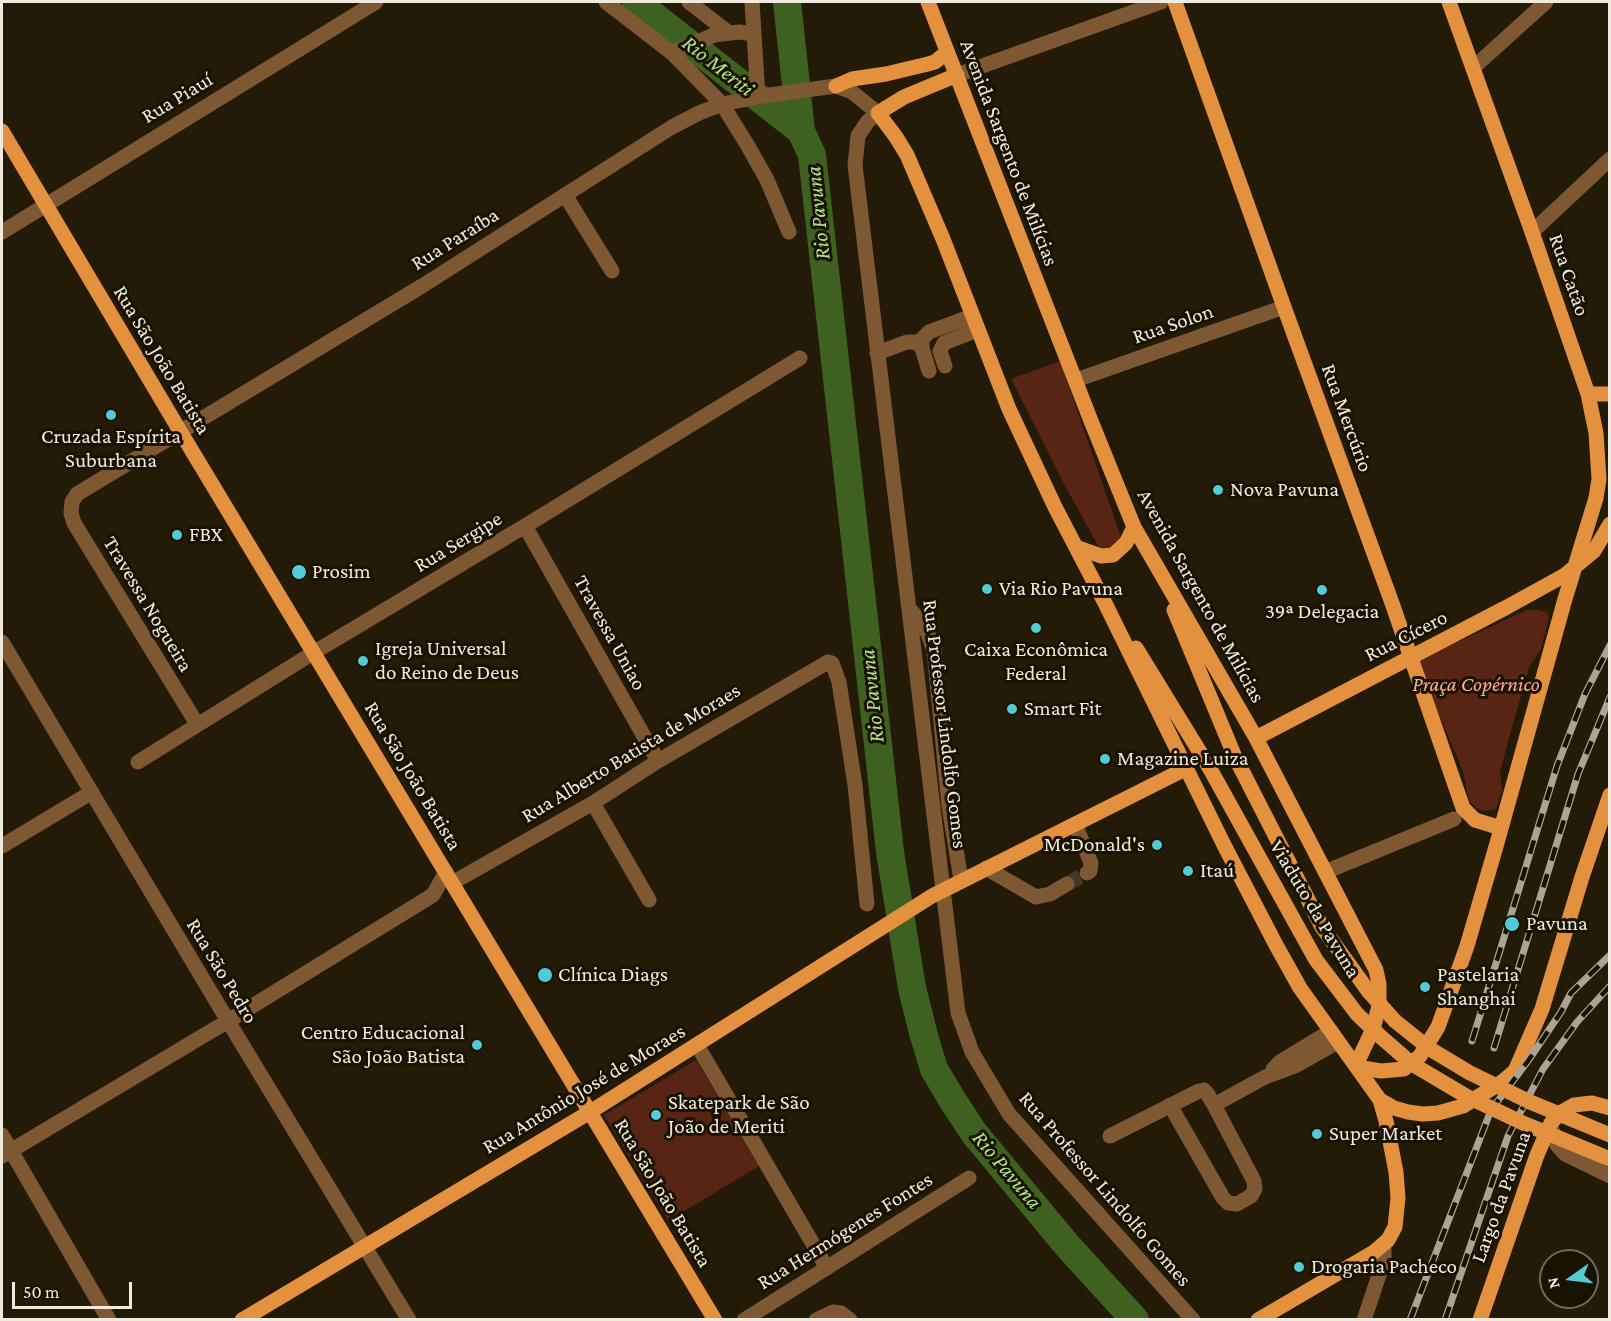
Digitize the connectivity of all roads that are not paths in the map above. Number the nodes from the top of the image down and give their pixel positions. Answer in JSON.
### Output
{"nodes":[{"id":1,"x":376,"y":2,"type":"edge"},
{"id":2,"x":606,"y":2,"type":"edge"},
{"id":3,"x":689,"y":2,"type":"edge"},
{"id":4,"x":752,"y":2,"type":"edge"},
{"id":5,"x":928,"y":2,"type":"edge"},
{"id":6,"x":1161,"y":2,"type":"edge"},
{"id":7,"x":1175,"y":2,"type":"edge"},
{"id":8,"x":1449,"y":2,"type":"edge"},
{"id":9,"x":1546,"y":2,"type":"edge"},
{"id":10,"x":722,"y":34,"type":"junction"},
{"id":11,"x":754,"y":34,"type":"junction"},
{"id":12,"x":676,"y":51,"type":"junction"},
{"id":13,"x":947,"y":52,"type":"junction"},
{"id":14,"x":1473,"y":68,"type":"junction"},
{"id":15,"x":957,"y":75,"type":"junction"},
{"id":16,"x":836,"y":86,"type":"junction"},
{"id":17,"x":761,"y":92,"type":"junction"},
{"id":18,"x":722,"y":104,"type":"junction"},
{"id":19,"x":878,"y":113,"type":"junction"},
{"id":20,"x":2,"y":130,"type":"edge"},
{"id":21,"x":1610,"y":159,"type":"edge"},
{"id":22,"x":565,"y":195,"type":"junction"},
{"id":23,"x":44,"y":204,"type":"junction"},
{"id":24,"x":2,"y":232,"type":"edge"},
{"id":25,"x":789,"y":232,"type":"dead end"},
{"id":26,"x":1532,"y":232,"type":"junction"},
{"id":27,"x":612,"y":272,"type":"dead end"},
{"id":28,"x":1284,"y":307,"type":"junction"},
{"id":29,"x":974,"y":323,"type":"junction"},
{"id":30,"x":922,"y":348,"type":"junction"},
{"id":31,"x":877,"y":353,"type":"junction"},
{"id":32,"x":800,"y":358,"type":"dead end"},
{"id":33,"x":945,"y":366,"type":"dead end"},
{"id":34,"x":929,"y":371,"type":"dead end"},
{"id":35,"x":1076,"y":380,"type":"junction"},
{"id":36,"x":1587,"y":394,"type":"junction"},
{"id":37,"x":1610,"y":394,"type":"edge"},
{"id":38,"x":180,"y":431,"type":"junction"},
{"id":39,"x":72,"y":502,"type":"joint"},
{"id":40,"x":1610,"y":524,"type":"edge"},
{"id":41,"x":525,"y":526,"type":"junction"},
{"id":42,"x":1134,"y":526,"type":"junction"},
{"id":43,"x":1076,"y":547,"type":"junction"},
{"id":44,"x":1159,"y":568,"type":"junction"},
{"id":45,"x":1575,"y":568,"type":"junction"},
{"id":46,"x":1106,"y":603,"type":"junction"},
{"id":47,"x":909,"y":608,"type":"junction"},
{"id":48,"x":2,"y":642,"type":"edge"},
{"id":49,"x":313,"y":653,"type":"junction"},
{"id":50,"x":1411,"y":656,"type":"junction"},
{"id":51,"x":197,"y":724,"type":"junction"},
{"id":52,"x":1256,"y":738,"type":"junction"},
{"id":53,"x":658,"y":761,"type":"junction"},
{"id":54,"x":138,"y":762,"type":"dead end"},
{"id":55,"x":1187,"y":768,"type":"junction"},
{"id":56,"x":92,"y":792,"type":"junction"},
{"id":57,"x":1610,"y":795,"type":"edge"},
{"id":58,"x":593,"y":803,"type":"junction"},
{"id":59,"x":1454,"y":819,"type":"dead end"},
{"id":60,"x":1075,"y":824,"type":"junction"},
{"id":61,"x":1501,"y":828,"type":"junction"},
{"id":62,"x":2,"y":846,"type":"edge"},
{"id":63,"x":986,"y":868,"type":"junction"},
{"id":64,"x":1325,"y":872,"type":"junction"},
{"id":65,"x":1087,"y":873,"type":"dead end"},
{"id":66,"x":449,"y":878,"type":"junction"},
{"id":67,"x":961,"y":880,"type":"junction"},
{"id":68,"x":1067,"y":884,"type":"tunnel mouth"},
{"id":69,"x":944,"y":889,"type":"junction"},
{"id":70,"x":433,"y":896,"type":"junction"},
{"id":71,"x":462,"y":898,"type":"junction"},
{"id":72,"x":649,"y":900,"type":"dead end"},
{"id":73,"x":867,"y":904,"type":"dead end"},
{"id":74,"x":228,"y":1022,"type":"junction"},
{"id":75,"x":1335,"y":1036,"type":"junction"},
{"id":76,"x":697,"y":1045,"type":"junction"},
{"id":77,"x":1420,"y":1056,"type":"junction"},
{"id":78,"x":1357,"y":1066,"type":"junction"},
{"id":79,"x":1380,"y":1100,"type":"junction"},
{"id":80,"x":1170,"y":1105,"type":"junction"},
{"id":81,"x":1214,"y":1105,"type":"junction"},
{"id":82,"x":1463,"y":1106,"type":"junction"},
{"id":83,"x":1610,"y":1108,"type":"edge"},
{"id":84,"x":590,"y":1112,"type":"junction"},
{"id":85,"x":1551,"y":1123,"type":"junction"},
{"id":86,"x":2,"y":1135,"type":"edge"},
{"id":87,"x":1610,"y":1135,"type":"edge"},
{"id":88,"x":1110,"y":1136,"type":"dead end"},
{"id":89,"x":6,"y":1153,"type":"edge"},
{"id":90,"x":1610,"y":1159,"type":"edge"},
{"id":91,"x":1610,"y":1176,"type":"edge"},
{"id":92,"x":969,"y":1178,"type":"dead end"},
{"id":93,"x":1384,"y":1244,"type":"junction"},
{"id":94,"x":365,"y":1246,"type":"junction"},
{"id":95,"x":827,"y":1268,"type":"junction"},
{"id":96,"x":109,"y":1320,"type":"edge"},
{"id":97,"x":242,"y":1320,"type":"edge"},
{"id":98,"x":410,"y":1320,"type":"edge"},
{"id":99,"x":715,"y":1320,"type":"edge"},
{"id":100,"x":744,"y":1320,"type":"edge"},
{"id":101,"x":816,"y":1320,"type":"edge"},
{"id":102,"x":850,"y":1320,"type":"edge"},
{"id":103,"x":1193,"y":1320,"type":"edge"},
{"id":104,"x":1258,"y":1320,"type":"edge"},
{"id":105,"x":1364,"y":1320,"type":"edge"},
{"id":106,"x":1480,"y":1320,"type":"edge"}],
"edges":[{"from":1,"to":23,"type":"street","name":"Rua Piauí"},
{"from":2,"to":12,"type":"street"},
{"from":3,"to":10,"type":"street"},
{"from":4,"to":11,"type":"street"},
{"from":5,"to":13,"type":"main road","name":"Avenida Sargento de Milícias"},
{"from":6,"to":15,"type":"street"},
{"from":7,"to":28,"type":"main road","name":"Rua Mercúrio"},
{"from":8,"to":14,"type":"main road","name":"Rua Catão"},
{"from":9,"to":14,"type":"street"},
{"from":10,"to":11,"type":"street"},
{"from":10,"to":12,"type":"street"},
{"from":11,"to":17,"type":"street"},
{"from":12,"to":18,"type":"street"},
{"from":13,"to":15,"type":"main road","name":"Avenida Sargento de Milícias"},
{"from":13,"to":16,"type":"main road"},
{"from":14,"to":26,"type":"main road","name":"Rua Catão"},
{"from":15,"to":19,"type":"main road","name":"Rua Professor Lindolfo Gomes"},
{"from":15,"to":35,"type":"main road","name":"Avenida Sargento de Milícias"},
{"from":16,"to":17,"type":"street","name":"Rua Paraíba"},
{"from":16,"to":19,"type":"street"},
{"from":17,"to":18,"type":"street","name":"Rua Paraíba"},
{"from":18,"to":22,"type":"street","name":"Rua Paraíba"},
{"from":18,"to":25,"type":"street"},
{"from":19,"to":29,"type":"main road"},
{"from":19,"to":31,"type":"street","name":"Rua Professor Lindolfo Gomes"},
{"from":20,"to":23,"type":"main road","name":"Rua São João Batista"},
{"from":21,"to":26,"type":"street"},
{"from":22,"to":27,"type":"street"},
{"from":22,"to":38,"type":"street","name":"Rua Paraíba"},
{"from":23,"to":24,"type":"street","name":"Rua Piauí"},
{"from":23,"to":38,"type":"main road","name":"Rua São João Batista"},
{"from":26,"to":36,"type":"main road","name":"Rua Catão"},
{"from":28,"to":35,"type":"street","name":"Rua Solon"},
{"from":28,"to":50,"type":"main road","name":"Rua Mercúrio"},
{"from":29,"to":30,"type":"street"},
{"from":29,"to":33,"type":"street"},
{"from":29,"to":43,"type":"main road"},
{"from":30,"to":31,"type":"street"},
{"from":30,"to":34,"type":"street"},
{"from":31,"to":47,"type":"street","name":"Rua Professor Lindolfo Gomes"},
{"from":32,"to":41,"type":"street","name":"Rua Sergipe"},
{"from":35,"to":42,"type":"main road","name":"Avenida Sargento de Milícias"},
{"from":36,"to":37,"type":"main road"},
{"from":36,"to":45,"type":"main road","name":"Rua Catão"},
{"from":38,"to":39,"type":"street","name":"Rua Paraíba"},
{"from":38,"to":49,"type":"main road","name":"Rua São João Batista"},
{"from":39,"to":51,"type":"street","name":"Travessa Nogueira"},
{"from":40,"to":45,"type":"main road","name":"Rua Cícero"},
{"from":41,"to":49,"type":"street","name":"Rua Sergipe"},
{"from":41,"to":53,"type":"street","name":"Travessa Uniao"},
{"from":42,"to":43,"type":"main road"},
{"from":42,"to":44,"type":"main road","name":"Avenida Sargento de Milícias"},
{"from":43,"to":46,"type":"main road"},
{"from":44,"to":52,"type":"main road","name":"Avenida Sargento de Milícias"},
{"from":44,"to":87,"type":"main road","name":"Viaduto da Pavuna","bridge":true},
{"from":45,"to":50,"type":"main road","name":"Rua Cícero"},
{"from":45,"to":61,"type":"main road","name":"Rua Catão"},
{"from":46,"to":55,"type":"main road"},
{"from":46,"to":90,"type":"main road","name":"Viaduto da Pavuna","bridge":true},
{"from":47,"to":67,"type":"street"},
{"from":47,"to":69,"type":"street","name":"Rua Professor Lindolfo Gomes"},
{"from":48,"to":56,"type":"street","name":"Rua São Pedro"},
{"from":49,"to":51,"type":"street","name":"Rua Sergipe"},
{"from":49,"to":66,"type":"main road","name":"Rua São João Batista"},
{"from":50,"to":52,"type":"main road","name":"Rua Cícero"},
{"from":50,"to":61,"type":"main road","name":"Rua Mercúrio"},
{"from":51,"to":54,"type":"street","name":"Rua Sergipe"},
{"from":52,"to":64,"type":"main road","name":"Avenida Sargento de Milícias"},
{"from":53,"to":58,"type":"street","name":"Rua Alberto Batista de Moraes"},
{"from":53,"to":73,"type":"street","name":"Rua Alberto Batista de Moraes"},
{"from":55,"to":60,"type":"main road"},
{"from":55,"to":75,"type":"main road"},
{"from":56,"to":62,"type":"street"},
{"from":56,"to":74,"type":"street","name":"Rua São Pedro"},
{"from":57,"to":82,"type":"main road"},
{"from":58,"to":66,"type":"street","name":"Rua Alberto Batista de Moraes"},
{"from":58,"to":72,"type":"street"},
{"from":59,"to":64,"type":"street"},
{"from":60,"to":63,"type":"main road"},
{"from":60,"to":65,"type":"street"},
{"from":61,"to":77,"type":"main road","name":"Rua Catão"},
{"from":63,"to":67,"type":"main road"},
{"from":63,"to":68,"type":"street"},
{"from":64,"to":78,"type":"main road","name":"Avenida Sargento de Milícias"},
{"from":66,"to":70,"type":"street"},
{"from":66,"to":71,"type":"main road","name":"Rua São João Batista"},
{"from":67,"to":69,"type":"main road"},
{"from":69,"to":76,"type":"main road","name":"Rua Antônio José de Moraes"},
{"from":69,"to":103,"type":"street","name":"Rua Professor Lindolfo Gomes"},
{"from":70,"to":71,"type":"street"},
{"from":70,"to":74,"type":"street"},
{"from":71,"to":84,"type":"main road","name":"Rua São João Batista"},
{"from":74,"to":89,"type":"street"},
{"from":74,"to":94,"type":"street","name":"Rua São Pedro"},
{"from":75,"to":78,"type":"main road"},
{"from":75,"to":81,"type":"street"},
{"from":76,"to":84,"type":"main road","name":"Rua Antônio José de Moraes"},
{"from":76,"to":95,"type":"street"},
{"from":77,"to":78,"type":"main road"},
{"from":77,"to":82,"type":"main road"},
{"from":78,"to":79,"type":"main road"},
{"from":79,"to":82,"type":"main road"},
{"from":79,"to":93,"type":"main road"},
{"from":80,"to":81,"type":"street"},
{"from":80,"to":81,"type":"street"},
{"from":80,"to":88,"type":"street"},
{"from":83,"to":85,"type":"main road","name":"Largo da Pavuna"},
{"from":84,"to":94,"type":"main road","name":"Rua Antônio José de Moraes"},
{"from":84,"to":99,"type":"main road","name":"Rua São João Batista"},
{"from":85,"to":91,"type":"street"},
{"from":85,"to":106,"type":"main road","name":"Largo da Pavuna"},
{"from":86,"to":89,"type":"street"},
{"from":89,"to":96,"type":"street"},
{"from":92,"to":95,"type":"street","name":"Rua Hermógenes Fontes"},
{"from":93,"to":104,"type":"main road"},
{"from":93,"to":105,"type":"street"},
{"from":94,"to":97,"type":"main road","name":"Rua Antônio José de Moraes"},
{"from":94,"to":98,"type":"street","name":"Rua São Pedro"},
{"from":95,"to":100,"type":"street","name":"Rua Hermógenes Fontes"},
{"from":101,"to":102,"type":"street"}]}
